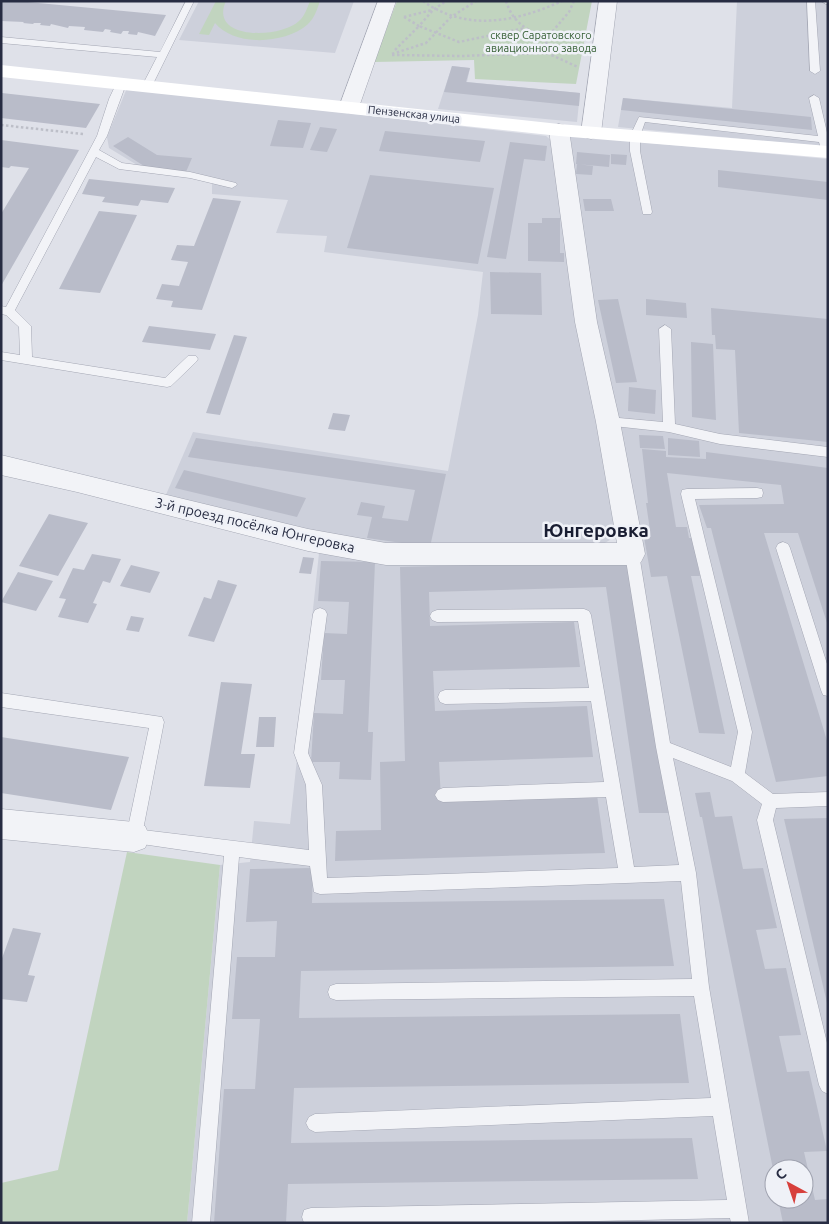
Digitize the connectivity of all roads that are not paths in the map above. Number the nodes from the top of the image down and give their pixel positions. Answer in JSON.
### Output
{"nodes":[{"id":1,"x":190,"y":1,"type":"edge"},
{"id":2,"x":387,"y":1,"type":"edge"},
{"id":3,"x":608,"y":1,"type":"edge"},
{"id":4,"x":811,"y":1,"type":"edge"},
{"id":5,"x":1,"y":40,"type":"edge"},
{"id":6,"x":162,"y":55,"type":"junction"},
{"id":7,"x":1,"y":71,"type":"edge"},
{"id":8,"x":815,"y":71,"type":"dead end"},
{"id":9,"x":122,"y":84,"type":"junction"},
{"id":10,"x":147,"y":86,"type":"junction"},
{"id":11,"x":814,"y":98,"type":"dead end"},
{"id":12,"x":349,"y":107,"type":"junction"},
{"id":13,"x":559,"y":130,"type":"junction"},
{"id":14,"x":591,"y":132,"type":"junction"},
{"id":15,"x":635,"y":136,"type":"junction"},
{"id":16,"x":826,"y":146,"type":"edge"},
{"id":17,"x":93,"y":151,"type":"junction"},
{"id":18,"x":232,"y":185,"type":"dead end"},
{"id":19,"x":647,"y":212,"type":"dead end"},
{"id":20,"x":5,"y":311,"type":"edge"},
{"id":21,"x":665,"y":329,"type":"dead end"},
{"id":22,"x":1,"y":356,"type":"edge"},
{"id":23,"x":26,"y":359,"type":"junction"},
{"id":24,"x":192,"y":359,"type":"dead end"},
{"id":25,"x":608,"y":422,"type":"junction"},
{"id":26,"x":669,"y":427,"type":"junction"},
{"id":27,"x":828,"y":452,"type":"edge"},
{"id":28,"x":1,"y":465,"type":"edge"},
{"id":29,"x":757,"y":493,"type":"dead end"},
{"id":30,"x":783,"y":548,"type":"dead end"},
{"id":31,"x":632,"y":554,"type":"junction"},
{"id":32,"x":320,"y":614,"type":"dead end"},
{"id":33,"x":437,"y":616,"type":"dead end"},
{"id":34,"x":828,"y":690,"type":"edge"},
{"id":35,"x":597,"y":694,"type":"junction"},
{"id":36,"x":445,"y":697,"type":"dead end"},
{"id":37,"x":1,"y":700,"type":"edge"},
{"id":38,"x":664,"y":748,"type":"junction"},
{"id":39,"x":737,"y":776,"type":"junction"},
{"id":40,"x":613,"y":789,"type":"junction"},
{"id":41,"x":443,"y":795,"type":"dead end"},
{"id":42,"x":828,"y":799,"type":"edge"},
{"id":43,"x":771,"y":801,"type":"junction"},
{"id":44,"x":1,"y":824,"type":"edge"},
{"id":45,"x":134,"y":837,"type":"junction"},
{"id":46,"x":232,"y":848,"type":"junction"},
{"id":47,"x":317,"y":859,"type":"junction"},
{"id":48,"x":688,"y":873,"type":"junction"},
{"id":49,"x":627,"y":875,"type":"junction"},
{"id":50,"x":701,"y":987,"type":"junction"},
{"id":51,"x":336,"y":992,"type":"dead end"},
{"id":52,"x":828,"y":1085,"type":"edge"},
{"id":53,"x":720,"y":1107,"type":"junction"},
{"id":54,"x":315,"y":1123,"type":"dead end"},
{"id":55,"x":738,"y":1216,"type":"edge"},
{"id":56,"x":311,"y":1217,"type":"dead end"},
{"id":57,"x":201,"y":1223,"type":"edge"}],
"edges":[{"from":1,"to":6,"type":"lane"},
{"from":2,"to":12,"type":"street"},
{"from":3,"to":14,"type":"street"},
{"from":4,"to":8,"type":"lane"},
{"from":5,"to":6,"type":"lane"},
{"from":6,"to":10,"type":"lane"},
{"from":7,"to":9,"type":"street","name":"Пензенская улица"},
{"from":9,"to":10,"type":"street","name":"Пензенская улица"},
{"from":9,"to":17,"type":"lane"},
{"from":10,"to":12,"type":"street","name":"Пензенская улица"},
{"from":11,"to":16,"type":"lane"},
{"from":12,"to":13,"type":"street","name":"Пензенская улица"},
{"from":13,"to":14,"type":"street","name":"Пензенская улица"},
{"from":13,"to":25,"type":"street"},
{"from":14,"to":15,"type":"street","name":"Пензенская улица"},
{"from":15,"to":16,"type":"street","name":"Пензенская улица"},
{"from":15,"to":19,"type":"lane"},
{"from":17,"to":18,"type":"lane"},
{"from":17,"to":20,"type":"lane"},
{"from":20,"to":23,"type":"lane"},
{"from":21,"to":26,"type":"lane"},
{"from":22,"to":23,"type":"lane"},
{"from":23,"to":24,"type":"lane"},
{"from":25,"to":26,"type":"lane"},
{"from":25,"to":31,"type":"street"},
{"from":26,"to":27,"type":"lane"},
{"from":28,"to":31,"type":"street","name":"3-й проезд посёлка Юнгеровка"},
{"from":29,"to":39,"type":"lane"},
{"from":30,"to":34,"type":"lane"},
{"from":31,"to":38,"type":"lane"},
{"from":32,"to":47,"type":"lane"},
{"from":33,"to":35,"type":"lane"},
{"from":35,"to":36,"type":"lane"},
{"from":35,"to":40,"type":"lane"},
{"from":37,"to":45,"type":"lane"},
{"from":38,"to":39,"type":"lane"},
{"from":38,"to":48,"type":"lane"},
{"from":39,"to":43,"type":"lane"},
{"from":40,"to":41,"type":"lane"},
{"from":40,"to":49,"type":"lane"},
{"from":42,"to":43,"type":"lane"},
{"from":43,"to":52,"type":"lane"},
{"from":44,"to":45,"type":"street"},
{"from":45,"to":46,"type":"lane"},
{"from":46,"to":47,"type":"lane"},
{"from":46,"to":57,"type":"lane"},
{"from":47,"to":49,"type":"lane"},
{"from":48,"to":49,"type":"lane"},
{"from":48,"to":50,"type":"lane"},
{"from":50,"to":51,"type":"lane"},
{"from":50,"to":53,"type":"lane"},
{"from":53,"to":54,"type":"lane"},
{"from":53,"to":55,"type":"lane"},
{"from":55,"to":56,"type":"lane"}]}
